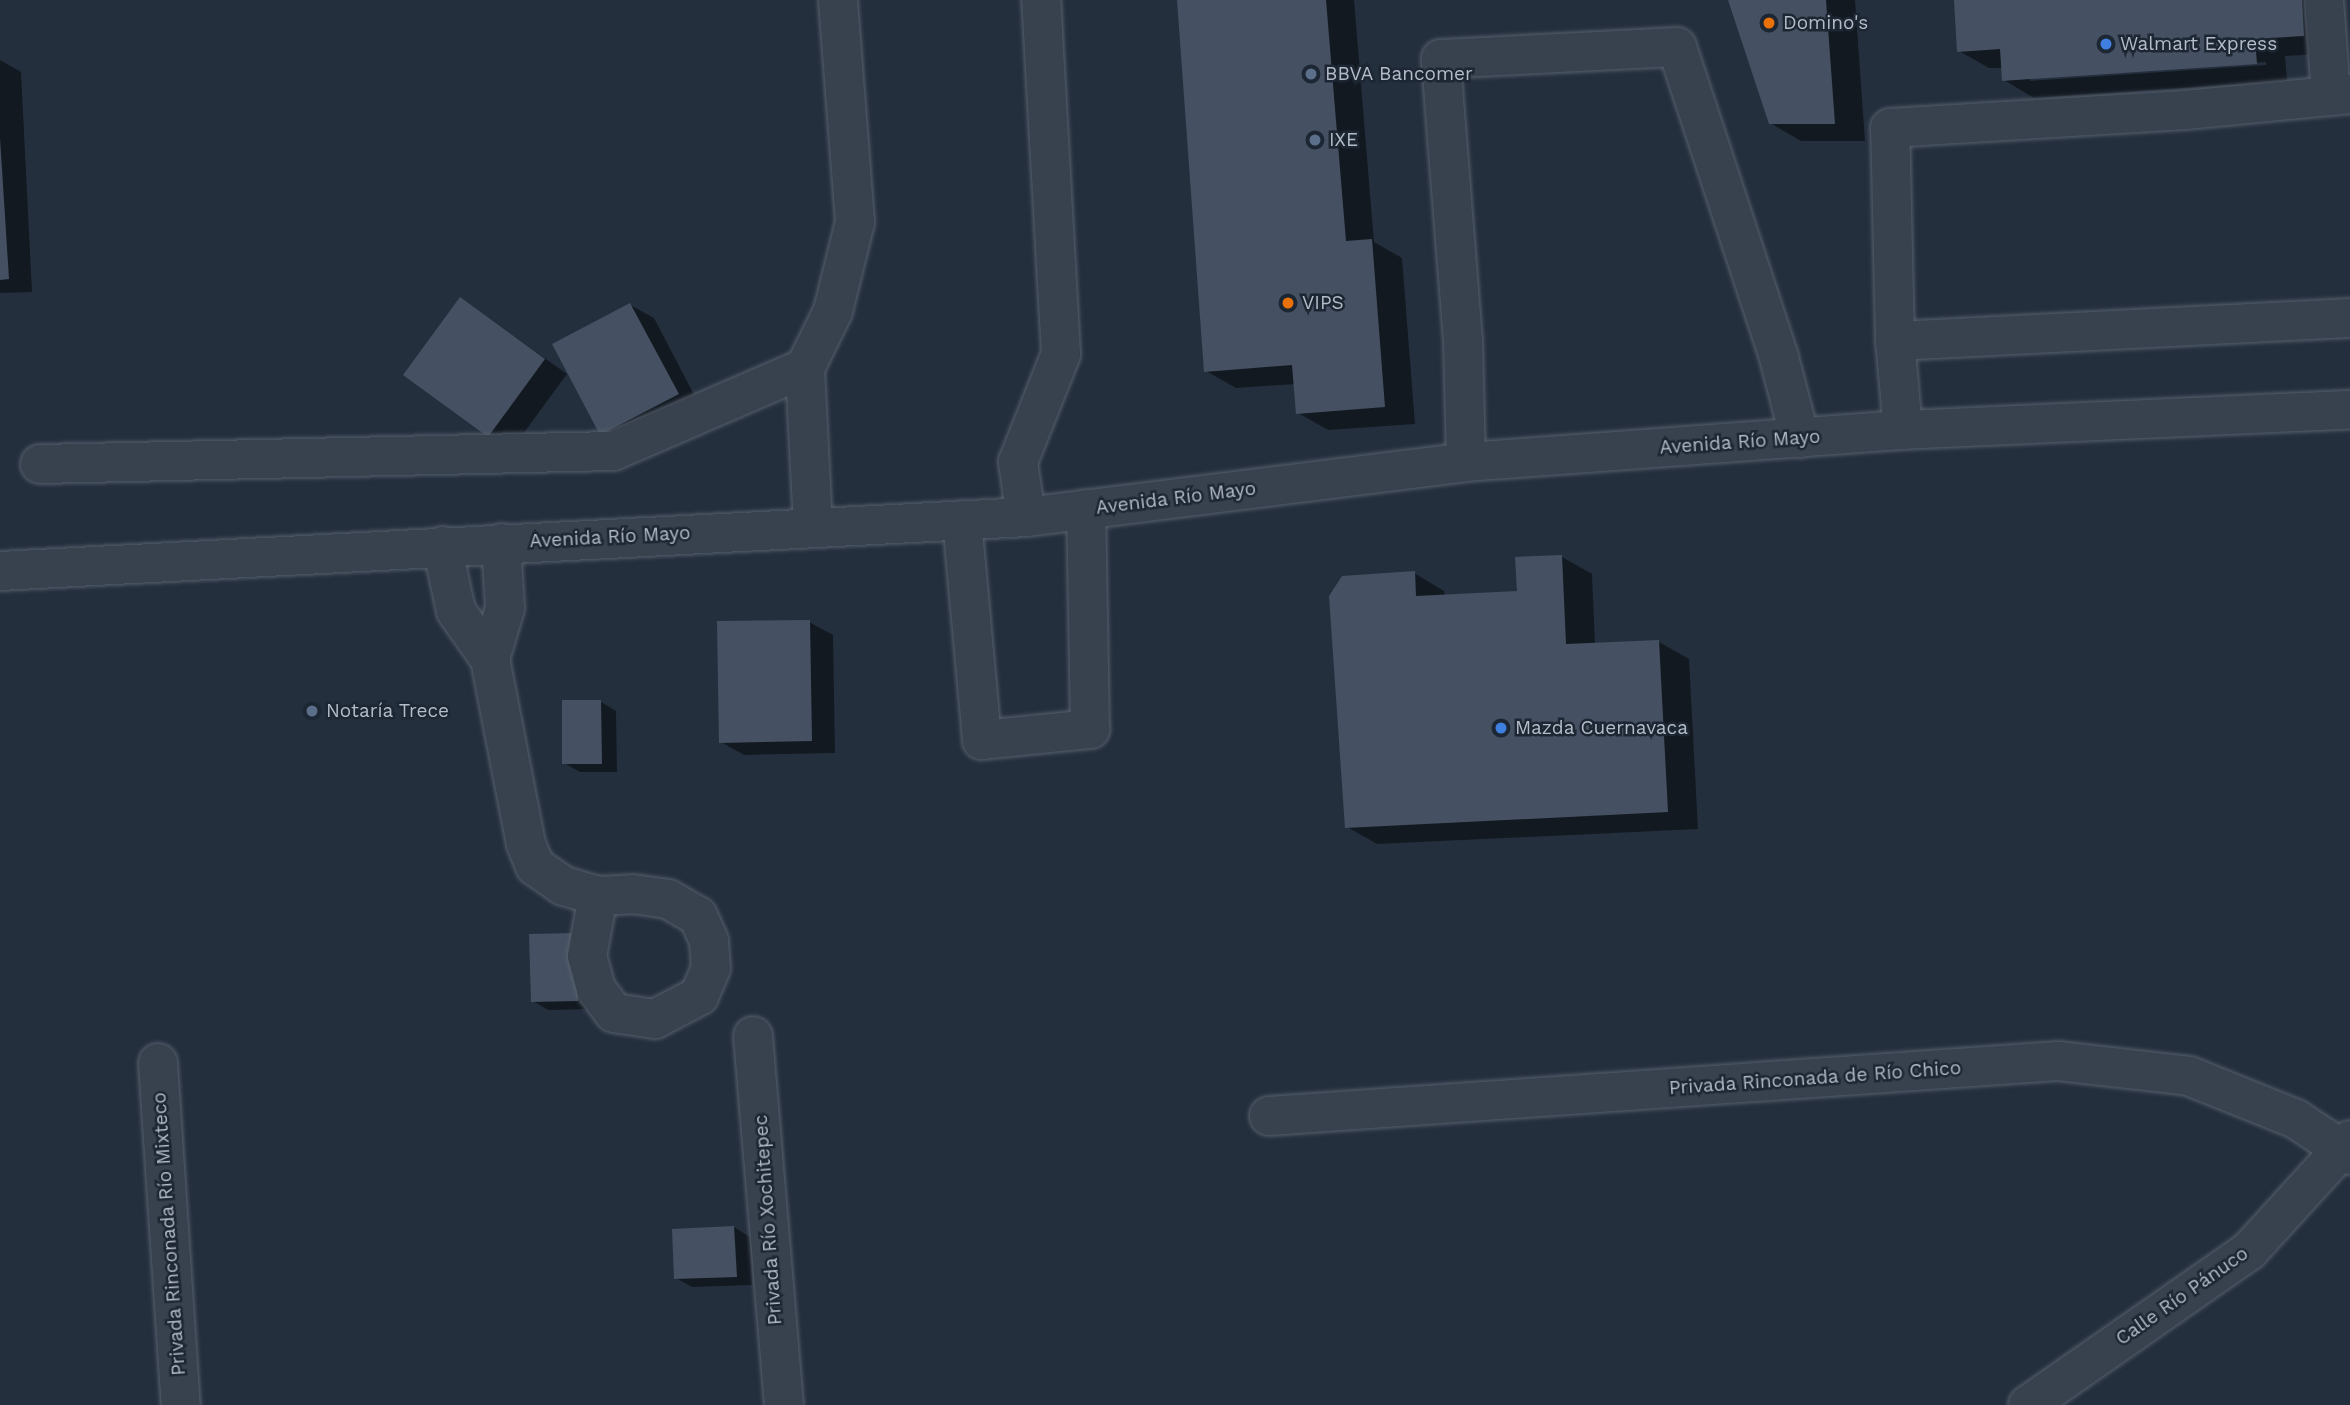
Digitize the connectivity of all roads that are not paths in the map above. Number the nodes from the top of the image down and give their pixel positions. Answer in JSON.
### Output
{"nodes":[{"id":1,"x":838,"y":0,"type":"edge"},
{"id":2,"x":1041,"y":0,"type":"edge"},
{"id":3,"x":2324,"y":0,"type":"edge"},
{"id":4,"x":2340,"y":95,"type":"edge"},
{"id":5,"x":2350,"y":318,"type":"edge"},
{"id":6,"x":1895,"y":341,"type":"junction"},
{"id":7,"x":805,"y":368,"type":"junction"},
{"id":8,"x":2350,"y":410,"type":"edge"},
{"id":9,"x":1903,"y":430,"type":"junction"},
{"id":10,"x":1800,"y":438,"type":"junction"},
{"id":11,"x":1466,"y":462,"type":"junction"},
{"id":12,"x":40,"y":464,"type":"dead end"},
{"id":13,"x":1086,"y":509,"type":"junction"},
{"id":14,"x":1026,"y":517,"type":"junction"},
{"id":15,"x":962,"y":520,"type":"junction"},
{"id":16,"x":813,"y":527,"type":"junction"},
{"id":17,"x":501,"y":543,"type":"junction"},
{"id":18,"x":442,"y":546,"type":"junction"},
{"id":19,"x":0,"y":571,"type":"edge"},
{"id":20,"x":489,"y":659,"type":"junction"},
{"id":21,"x":598,"y":896,"type":"dead end"},
{"id":22,"x":753,"y":1036,"type":"dead end"},
{"id":23,"x":158,"y":1063,"type":"dead end"},
{"id":24,"x":1269,"y":1116,"type":"dead end"},
{"id":25,"x":2348,"y":1148,"type":"edge"},
{"id":26,"x":181,"y":1405,"type":"edge"},
{"id":27,"x":784,"y":1405,"type":"edge"},
{"id":28,"x":2028,"y":1405,"type":"edge"}],
"edges":[{"from":1,"to":7,"type":"street"},
{"from":2,"to":14,"type":"street"},
{"from":3,"to":4,"type":"street"},
{"from":4,"to":6,"type":"street"},
{"from":5,"to":6,"type":"street"},
{"from":6,"to":9,"type":"street"},
{"from":7,"to":12,"type":"street"},
{"from":7,"to":16,"type":"street"},
{"from":8,"to":9,"type":"street","name":"Avenida Río Mayo"},
{"from":9,"to":10,"type":"street","name":"Avenida Río Mayo"},
{"from":10,"to":11,"type":"street","name":"Avenida Río Mayo"},
{"from":10,"to":11,"type":"street"},
{"from":11,"to":13,"type":"street","name":"Avenida Río Mayo"},
{"from":13,"to":14,"type":"street","name":"Avenida Río Mayo"},
{"from":13,"to":15,"type":"street"},
{"from":14,"to":15,"type":"street","name":"Avenida Río Mayo"},
{"from":15,"to":16,"type":"street","name":"Avenida Río Mayo"},
{"from":16,"to":17,"type":"street","name":"Avenida Río Mayo"},
{"from":17,"to":18,"type":"street","name":"Avenida Río Mayo"},
{"from":17,"to":20,"type":"street"},
{"from":18,"to":19,"type":"street","name":"Avenida Río Mayo"},
{"from":18,"to":20,"type":"street"},
{"from":20,"to":21,"type":"street"},
{"from":22,"to":27,"type":"street","name":"Privada Río Xochitepec"},
{"from":23,"to":26,"type":"street","name":"Privada Rinconada Río Mixteco"},
{"from":24,"to":25,"type":"street","name":"Privada Rinconada de Río Chico"},
{"from":25,"to":28,"type":"street","name":"Calle Río Pánuco"}]}
